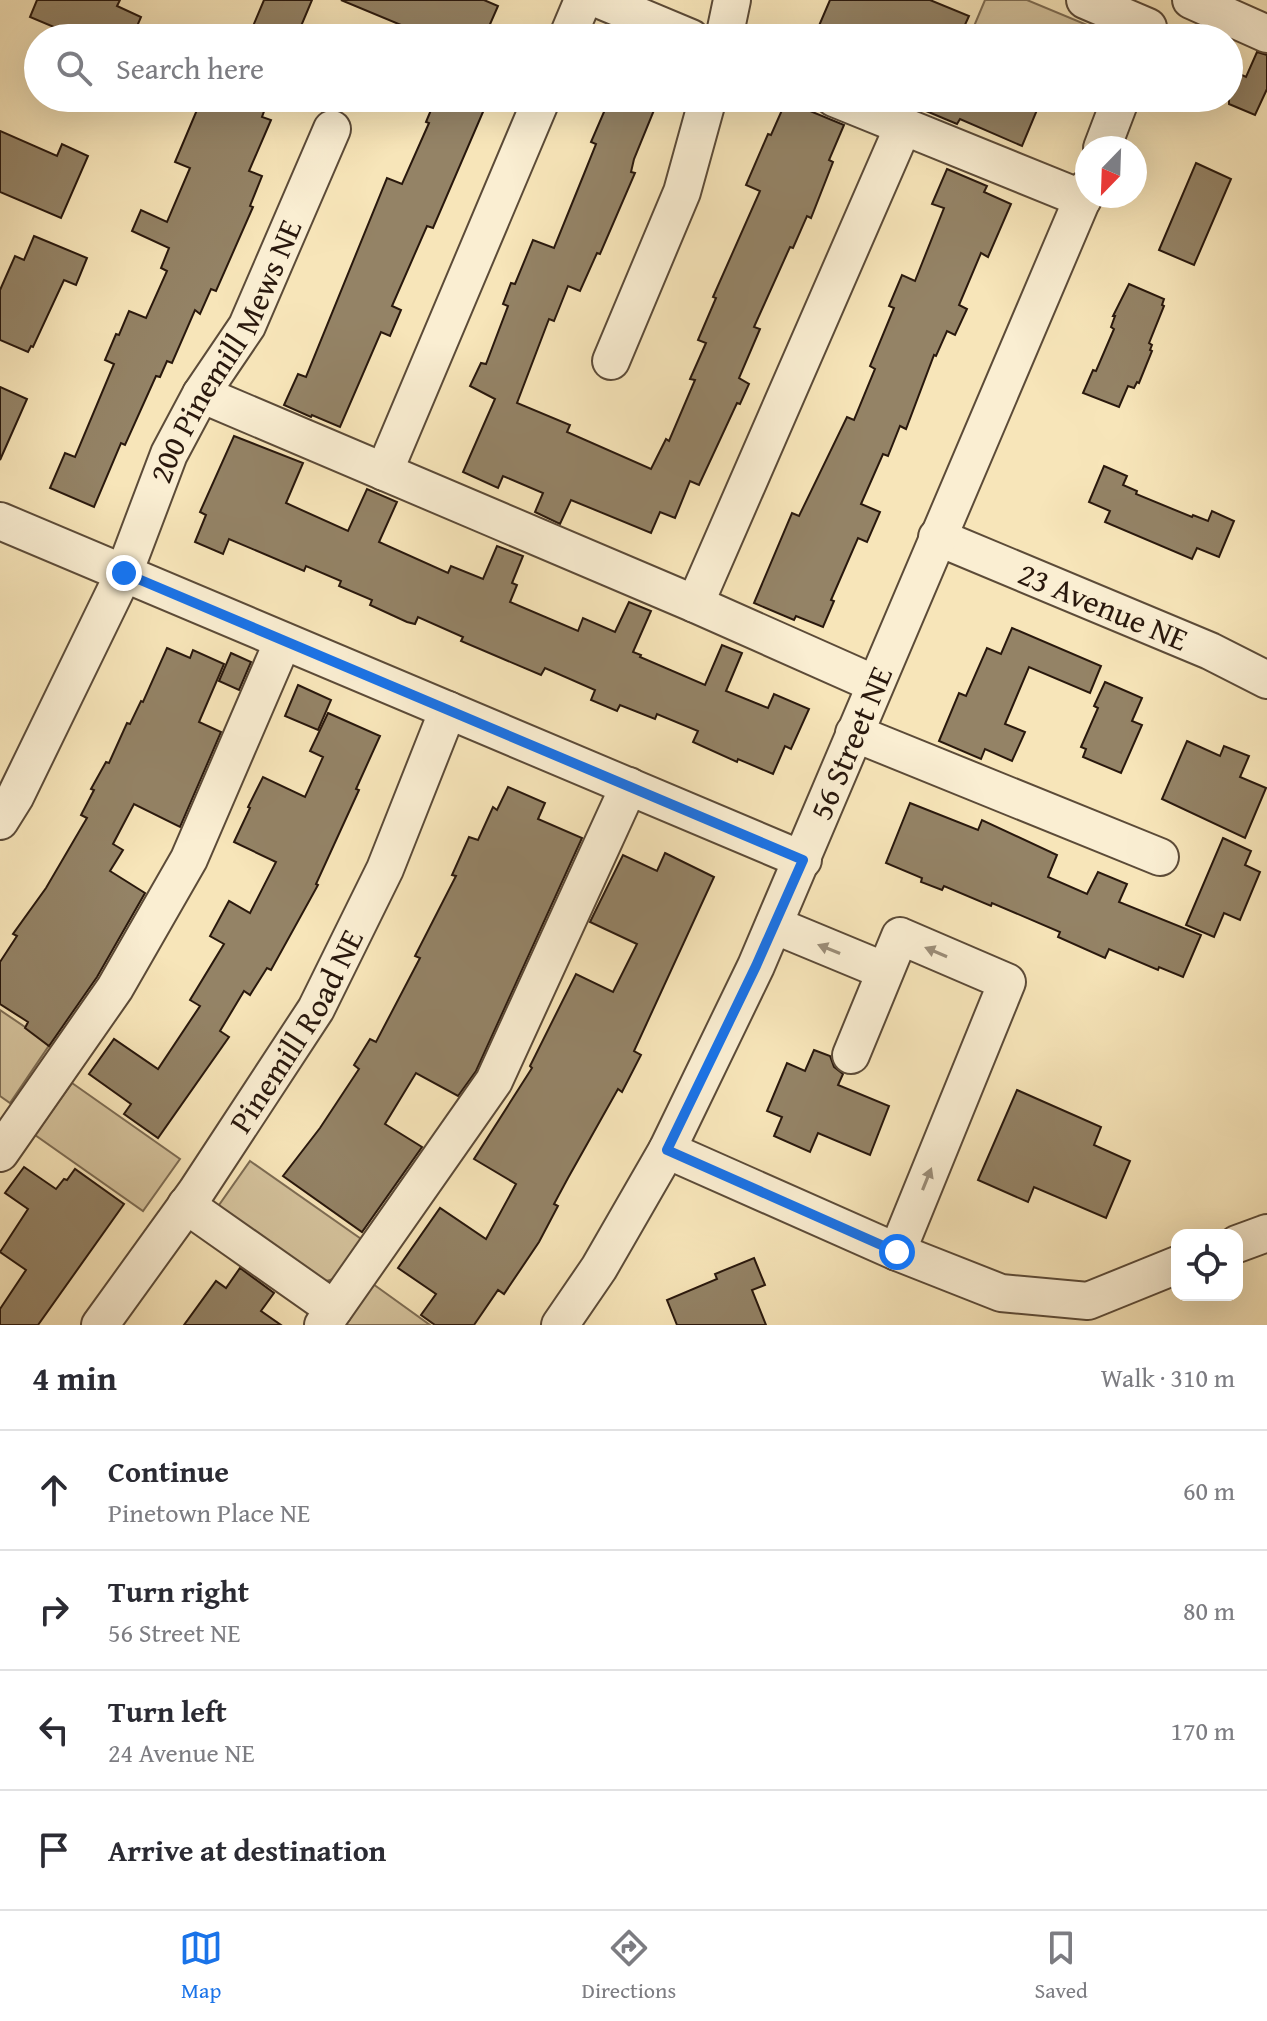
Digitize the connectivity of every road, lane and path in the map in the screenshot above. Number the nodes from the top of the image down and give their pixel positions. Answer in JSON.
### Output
{"nodes":[{"id":1,"x":583,"y":0,"type":"edge"},
{"id":2,"x":600,"y":0,"type":"edge"},
{"id":3,"x":732,"y":0,"type":"edge"},
{"id":4,"x":1085,"y":0,"type":"edge"},
{"id":5,"x":1191,"y":0,"type":"edge"},
{"id":6,"x":1151,"y":22,"type":"edge"},
{"id":7,"x":573,"y":24,"type":"edge"},
{"id":8,"x":657,"y":24,"type":"edge"},
{"id":9,"x":727,"y":24,"type":"edge"},
{"id":10,"x":1267,"y":34,"type":"edge"},
{"id":11,"x":536,"y":112,"type":"edge"},
{"id":12,"x":704,"y":112,"type":"edge"},
{"id":13,"x":867,"y":112,"type":"edge"},
{"id":14,"x":1116,"y":112,"type":"edge"},
{"id":15,"x":903,"y":127,"type":"junction"},
{"id":16,"x":332,"y":129,"type":"dead end"},
{"id":17,"x":1107,"y":136,"type":"edge"},
{"id":18,"x":1075,"y":189,"type":"edge"},
{"id":19,"x":1079,"y":208,"type":"edge"},
{"id":20,"x":611,"y":361,"type":"dead end"},
{"id":21,"x":201,"y":394,"type":"junction"},
{"id":22,"x":384,"y":472,"type":"junction"},
{"id":23,"x":0,"y":521,"type":"edge"},
{"id":24,"x":937,"y":537,"type":"junction"},
{"id":25,"x":124,"y":573,"type":"junction"},
{"id":26,"x":695,"y":604,"type":"junction"},
{"id":27,"x":283,"y":641,"type":"junction"},
{"id":28,"x":1267,"y":680,"type":"edge"},
{"id":29,"x":875,"y":684,"type":"junction"},
{"id":30,"x":448,"y":710,"type":"junction"},
{"id":31,"x":854,"y":733,"type":"junction"},
{"id":32,"x":629,"y":786,"type":"junction"},
{"id":33,"x":0,"y":821,"type":"edge"},
{"id":34,"x":1160,"y":857,"type":"dead end"},
{"id":35,"x":803,"y":860,"type":"junction"},
{"id":36,"x":774,"y":925,"type":"junction"},
{"id":37,"x":885,"y":971,"type":"junction"},
{"id":38,"x":851,"y":1055,"type":"dead end"},
{"id":39,"x":667,"y":1150,"type":"junction"},
{"id":40,"x":0,"y":1153,"type":"edge"},
{"id":41,"x":186,"y":1205,"type":"junction"},
{"id":42,"x":1267,"y":1233,"type":"edge"},
{"id":43,"x":1243,"y":1242,"type":"edge"},
{"id":44,"x":897,"y":1252,"type":"junction"},
{"id":45,"x":1171,"y":1267,"type":"edge"},
{"id":46,"x":328,"y":1317,"type":"edge"},
{"id":47,"x":100,"y":1325,"type":"edge"},
{"id":48,"x":560,"y":1325,"type":"edge"}],
"edges":[{"from":1,"to":7,"type":"street"},
{"from":2,"to":8,"type":"street"},
{"from":3,"to":9,"type":"street"},
{"from":4,"to":6,"type":"street"},
{"from":5,"to":10,"type":"street"},
{"from":11,"to":22,"type":"street"},
{"from":12,"to":20,"type":"street"},
{"from":13,"to":15,"type":"street"},
{"from":14,"to":17,"type":"street"},
{"from":15,"to":18,"type":"street"},
{"from":15,"to":26,"type":"street"},
{"from":16,"to":21,"type":"street","name":"200 Pinemill Mews NE"},
{"from":19,"to":24,"type":"street","name":"56 Street NE"},
{"from":21,"to":22,"type":"street"},
{"from":21,"to":25,"type":"street","name":"200 Pinemill Mews NE"},
{"from":22,"to":26,"type":"street"},
{"from":23,"to":25,"type":"street"},
{"from":24,"to":28,"type":"street","name":"23 Avenue NE"},
{"from":24,"to":29,"type":"street","name":"56 Street NE"},
{"from":25,"to":27,"type":"street"},
{"from":25,"to":33,"type":"street","name":"200 Pinemill Mews NE"},
{"from":26,"to":29,"type":"street"},
{"from":27,"to":30,"type":"street"},
{"from":27,"to":40,"type":"street"},
{"from":29,"to":31,"type":"street","name":"56 Street NE"},
{"from":30,"to":32,"type":"street"},
{"from":30,"to":41,"type":"street","name":"Pinemill Road NE"},
{"from":31,"to":34,"type":"street"},
{"from":31,"to":35,"type":"street","name":"56 Street NE"},
{"from":32,"to":35,"type":"street"},
{"from":32,"to":46,"type":"street"},
{"from":35,"to":36,"type":"street","name":"56 Street NE"},
{"from":37,"to":36,"type":"street","one_way":true},
{"from":36,"to":39,"type":"street","name":"56 Street NE"},
{"from":37,"to":38,"type":"street"},
{"from":44,"to":37,"type":"street","one_way":true},
{"from":39,"to":44,"type":"street"},
{"from":39,"to":48,"type":"street","name":"56 Street NE"},
{"from":41,"to":46,"type":"street"},
{"from":41,"to":47,"type":"street","name":"Pinemill Road NE"},
{"from":42,"to":43,"type":"street"},
{"from":44,"to":45,"type":"street"}]}
